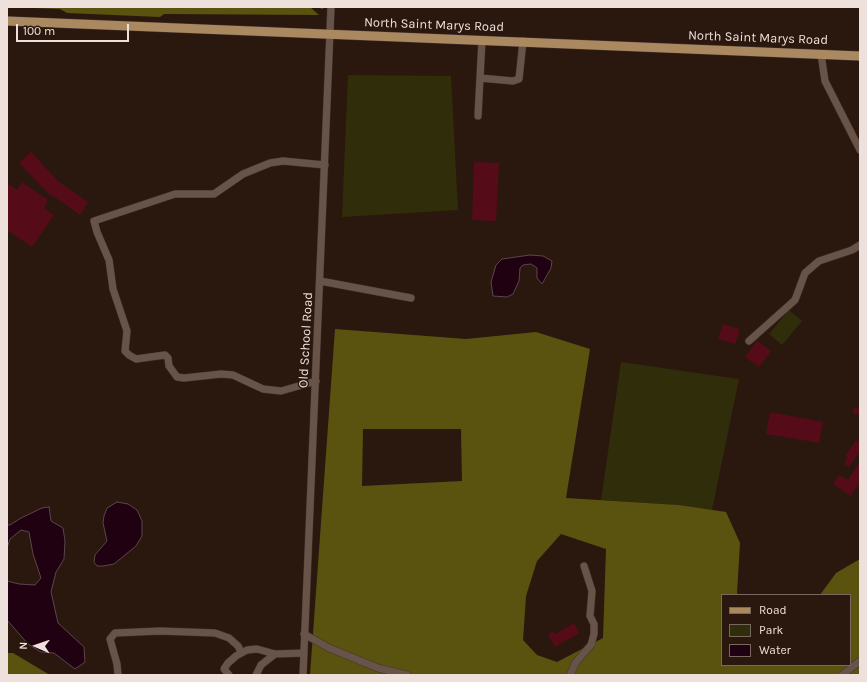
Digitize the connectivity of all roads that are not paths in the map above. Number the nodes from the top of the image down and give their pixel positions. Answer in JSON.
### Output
{"nodes":[{"id":1,"x":331,"y":7,"type":"edge"},
{"id":2,"x":7,"y":21,"type":"edge"},
{"id":3,"x":330,"y":35,"type":"junction"},
{"id":4,"x":482,"y":40,"type":"junction"},
{"id":5,"x":523,"y":41,"type":"junction"},
{"id":6,"x":820,"y":54,"type":"junction"},
{"id":7,"x":860,"y":56,"type":"edge"},
{"id":8,"x":480,"y":78,"type":"junction"},
{"id":9,"x":478,"y":116,"type":"dead end"},
{"id":10,"x":859,"y":147,"type":"edge"},
{"id":11,"x":325,"y":166,"type":"junction"},
{"id":12,"x":860,"y":246,"type":"edge"},
{"id":13,"x":320,"y":281,"type":"junction"},
{"id":14,"x":411,"y":298,"type":"dead end"},
{"id":15,"x":749,"y":341,"type":"dead end"},
{"id":16,"x":316,"y":381,"type":"junction"},
{"id":17,"x":584,"y":566,"type":"dead end"},
{"id":18,"x":304,"y":634,"type":"junction"},
{"id":19,"x":241,"y":652,"type":"junction"},
{"id":20,"x":304,"y":653,"type":"junction"},
{"id":21,"x":275,"y":654,"type":"junction"},
{"id":22,"x":860,"y":661,"type":"edge"},
{"id":23,"x":118,"y":675,"type":"edge"},
{"id":24,"x":229,"y":675,"type":"edge"},
{"id":25,"x":256,"y":675,"type":"edge"},
{"id":26,"x":302,"y":675,"type":"edge"},
{"id":27,"x":407,"y":675,"type":"edge"},
{"id":28,"x":570,"y":675,"type":"edge"},
{"id":29,"x":842,"y":675,"type":"edge"}],
"edges":[{"from":1,"to":3,"type":"street","name":"Old School Road"},
{"from":2,"to":3,"type":"main road","name":"North Saint Marys Road"},
{"from":3,"to":4,"type":"main road","name":"North Saint Marys Road"},
{"from":3,"to":11,"type":"street","name":"Old School Road"},
{"from":4,"to":5,"type":"main road","name":"North Saint Marys Road"},
{"from":4,"to":8,"type":"street"},
{"from":5,"to":6,"type":"main road","name":"North Saint Marys Road"},
{"from":5,"to":8,"type":"street"},
{"from":6,"to":7,"type":"main road","name":"North Saint Marys Road"},
{"from":6,"to":10,"type":"street"},
{"from":8,"to":9,"type":"street"},
{"from":11,"to":13,"type":"street","name":"Old School Road"},
{"from":11,"to":16,"type":"street"},
{"from":12,"to":15,"type":"street"},
{"from":13,"to":14,"type":"street"},
{"from":13,"to":16,"type":"street","name":"Old School Road"},
{"from":16,"to":18,"type":"street","name":"Old School Road"},
{"from":17,"to":28,"type":"street"},
{"from":18,"to":20,"type":"street","name":"Old School Road"},
{"from":18,"to":27,"type":"street"},
{"from":19,"to":21,"type":"street"},
{"from":19,"to":23,"type":"street"},
{"from":19,"to":24,"type":"street"},
{"from":20,"to":21,"type":"street"},
{"from":20,"to":26,"type":"street","name":"Old School Road"},
{"from":21,"to":25,"type":"street"},
{"from":22,"to":29,"type":"street"}]}
